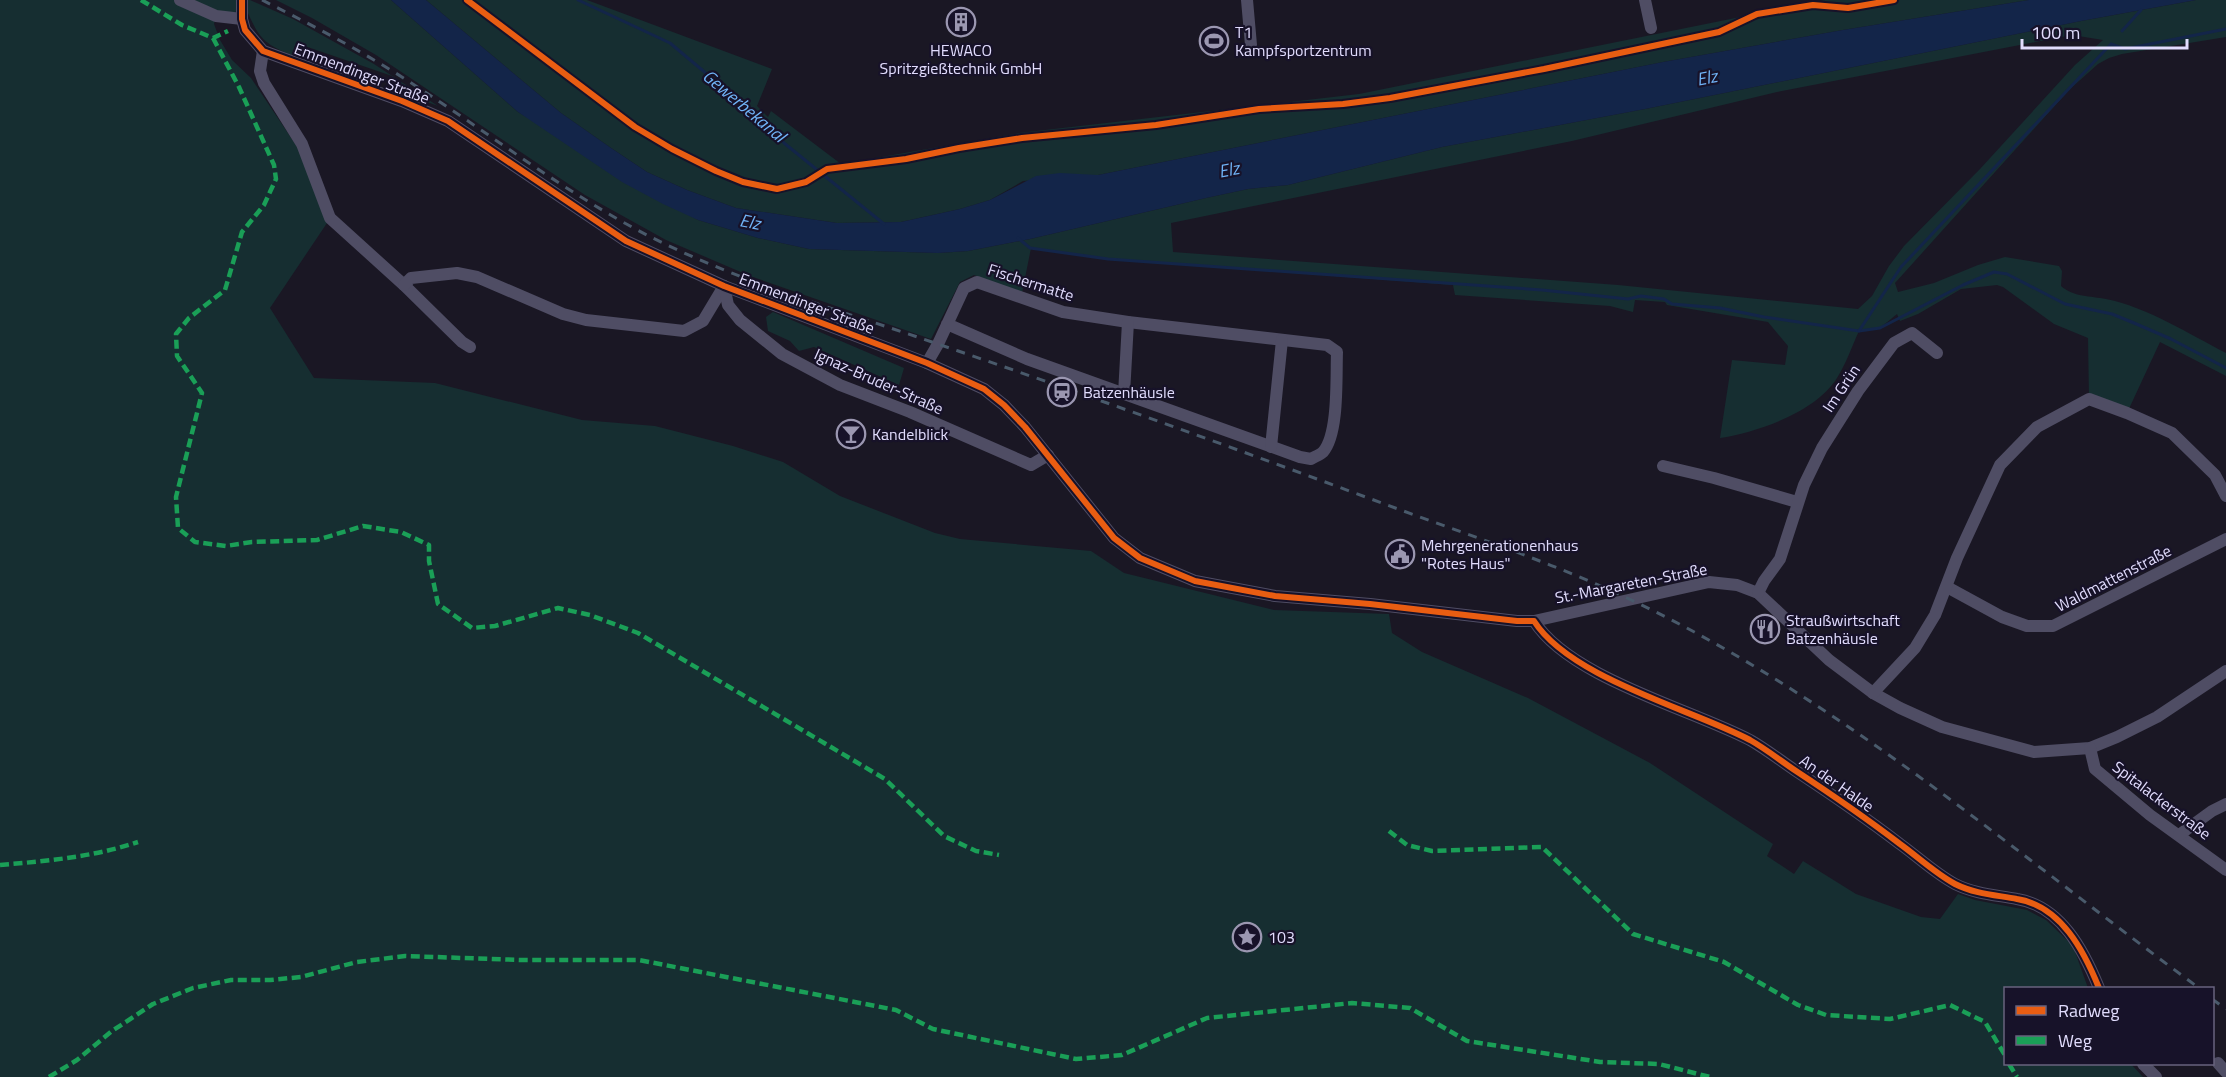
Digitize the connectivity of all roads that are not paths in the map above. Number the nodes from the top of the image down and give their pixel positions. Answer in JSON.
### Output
{"nodes":[{"id":1,"x":180,"y":0,"type":"edge"},
{"id":2,"x":242,"y":0,"type":"edge"},
{"id":3,"x":1247,"y":0,"type":"edge"},
{"id":4,"x":1645,"y":0,"type":"edge"},
{"id":5,"x":242,"y":19,"type":"junction"},
{"id":6,"x":1651,"y":28,"type":"dead end"},
{"id":7,"x":1251,"y":45,"type":"dead end"},
{"id":8,"x":262,"y":51,"type":"junction"},
{"id":9,"x":404,"y":285,"type":"junction"},
{"id":10,"x":724,"y":286,"type":"junction"},
{"id":11,"x":1128,"y":322,"type":"junction"},
{"id":12,"x":947,"y":324,"type":"junction"},
{"id":13,"x":1282,"y":340,"type":"junction"},
{"id":14,"x":470,"y":347,"type":"dead end"},
{"id":15,"x":1938,"y":353,"type":"dead end"},
{"id":16,"x":927,"y":363,"type":"junction"},
{"id":17,"x":1124,"y":394,"type":"junction"},
{"id":18,"x":1271,"y":447,"type":"junction"},
{"id":19,"x":1048,"y":456,"type":"junction"},
{"id":20,"x":1663,"y":466,"type":"dead end"},
{"id":21,"x":2226,"y":496,"type":"edge"},
{"id":22,"x":1797,"y":502,"type":"junction"},
{"id":23,"x":2226,"y":539,"type":"edge"},
{"id":24,"x":1947,"y":587,"type":"junction"},
{"id":25,"x":1758,"y":593,"type":"junction"},
{"id":26,"x":1370,"y":604,"type":"joint"},
{"id":27,"x":1534,"y":621,"type":"junction"},
{"id":28,"x":2226,"y":671,"type":"edge"},
{"id":29,"x":1873,"y":693,"type":"junction"},
{"id":30,"x":2090,"y":748,"type":"junction"},
{"id":31,"x":2226,"y":804,"type":"edge"},
{"id":32,"x":2179,"y":835,"type":"junction"},
{"id":33,"x":2226,"y":870,"type":"edge"},
{"id":34,"x":2099,"y":987,"type":"edge"},
{"id":35,"x":2144,"y":1065,"type":"edge"},
{"id":36,"x":2156,"y":1077,"type":"edge"}],
"edges":[{"from":1,"to":5,"type":"street"},
{"from":2,"to":5,"type":"street"},
{"from":3,"to":7,"type":"street"},
{"from":4,"to":6,"type":"street"},
{"from":5,"to":8,"type":"street"},
{"from":8,"to":9,"type":"street"},
{"from":8,"to":10,"type":"street","name":"Emmendinger Straße"},
{"from":9,"to":10,"type":"street"},
{"from":9,"to":14,"type":"street"},
{"from":10,"to":16,"type":"street","name":"Emmendinger Straße"},
{"from":10,"to":19,"type":"street","name":"Ignaz-Bruder-Straße"},
{"from":11,"to":12,"type":"street","name":"Fischermatte"},
{"from":11,"to":13,"type":"street","name":"Fischermatte"},
{"from":11,"to":17,"type":"street"},
{"from":12,"to":16,"type":"street","name":"Fischermatte"},
{"from":12,"to":17,"type":"street","name":"Fischermatte"},
{"from":13,"to":18,"type":"street"},
{"from":13,"to":18,"type":"street","name":"Fischermatte"},
{"from":15,"to":22,"type":"street","name":"Im Grün"},
{"from":16,"to":19,"type":"street","name":"Emmendinger Straße"},
{"from":17,"to":18,"type":"street","name":"Fischermatte"},
{"from":19,"to":26,"type":"street","name":"Emmendinger Straße"},
{"from":20,"to":22,"type":"street"},
{"from":21,"to":24,"type":"street"},
{"from":22,"to":25,"type":"street","name":"Im Grün"},
{"from":23,"to":24,"type":"street","name":"Waldmattenstraße"},
{"from":24,"to":29,"type":"street"},
{"from":25,"to":27,"type":"street","name":"St.-Margareten-Straße"},
{"from":25,"to":29,"type":"street","name":"St.-Margareten-Straße"},
{"from":26,"to":27,"type":"street","name":"St.-Margareten-Straße"},
{"from":27,"to":34,"type":"street","name":"An der Halde"},
{"from":28,"to":30,"type":"street","name":"St.-Margareten-Straße"},
{"from":29,"to":30,"type":"street","name":"St.-Margareten-Straße"},
{"from":30,"to":32,"type":"street","name":"Spitalackerstraße"},
{"from":31,"to":32,"type":"street"},
{"from":32,"to":33,"type":"street","name":"Spitalackerstraße"},
{"from":35,"to":36,"type":"street"}]}
